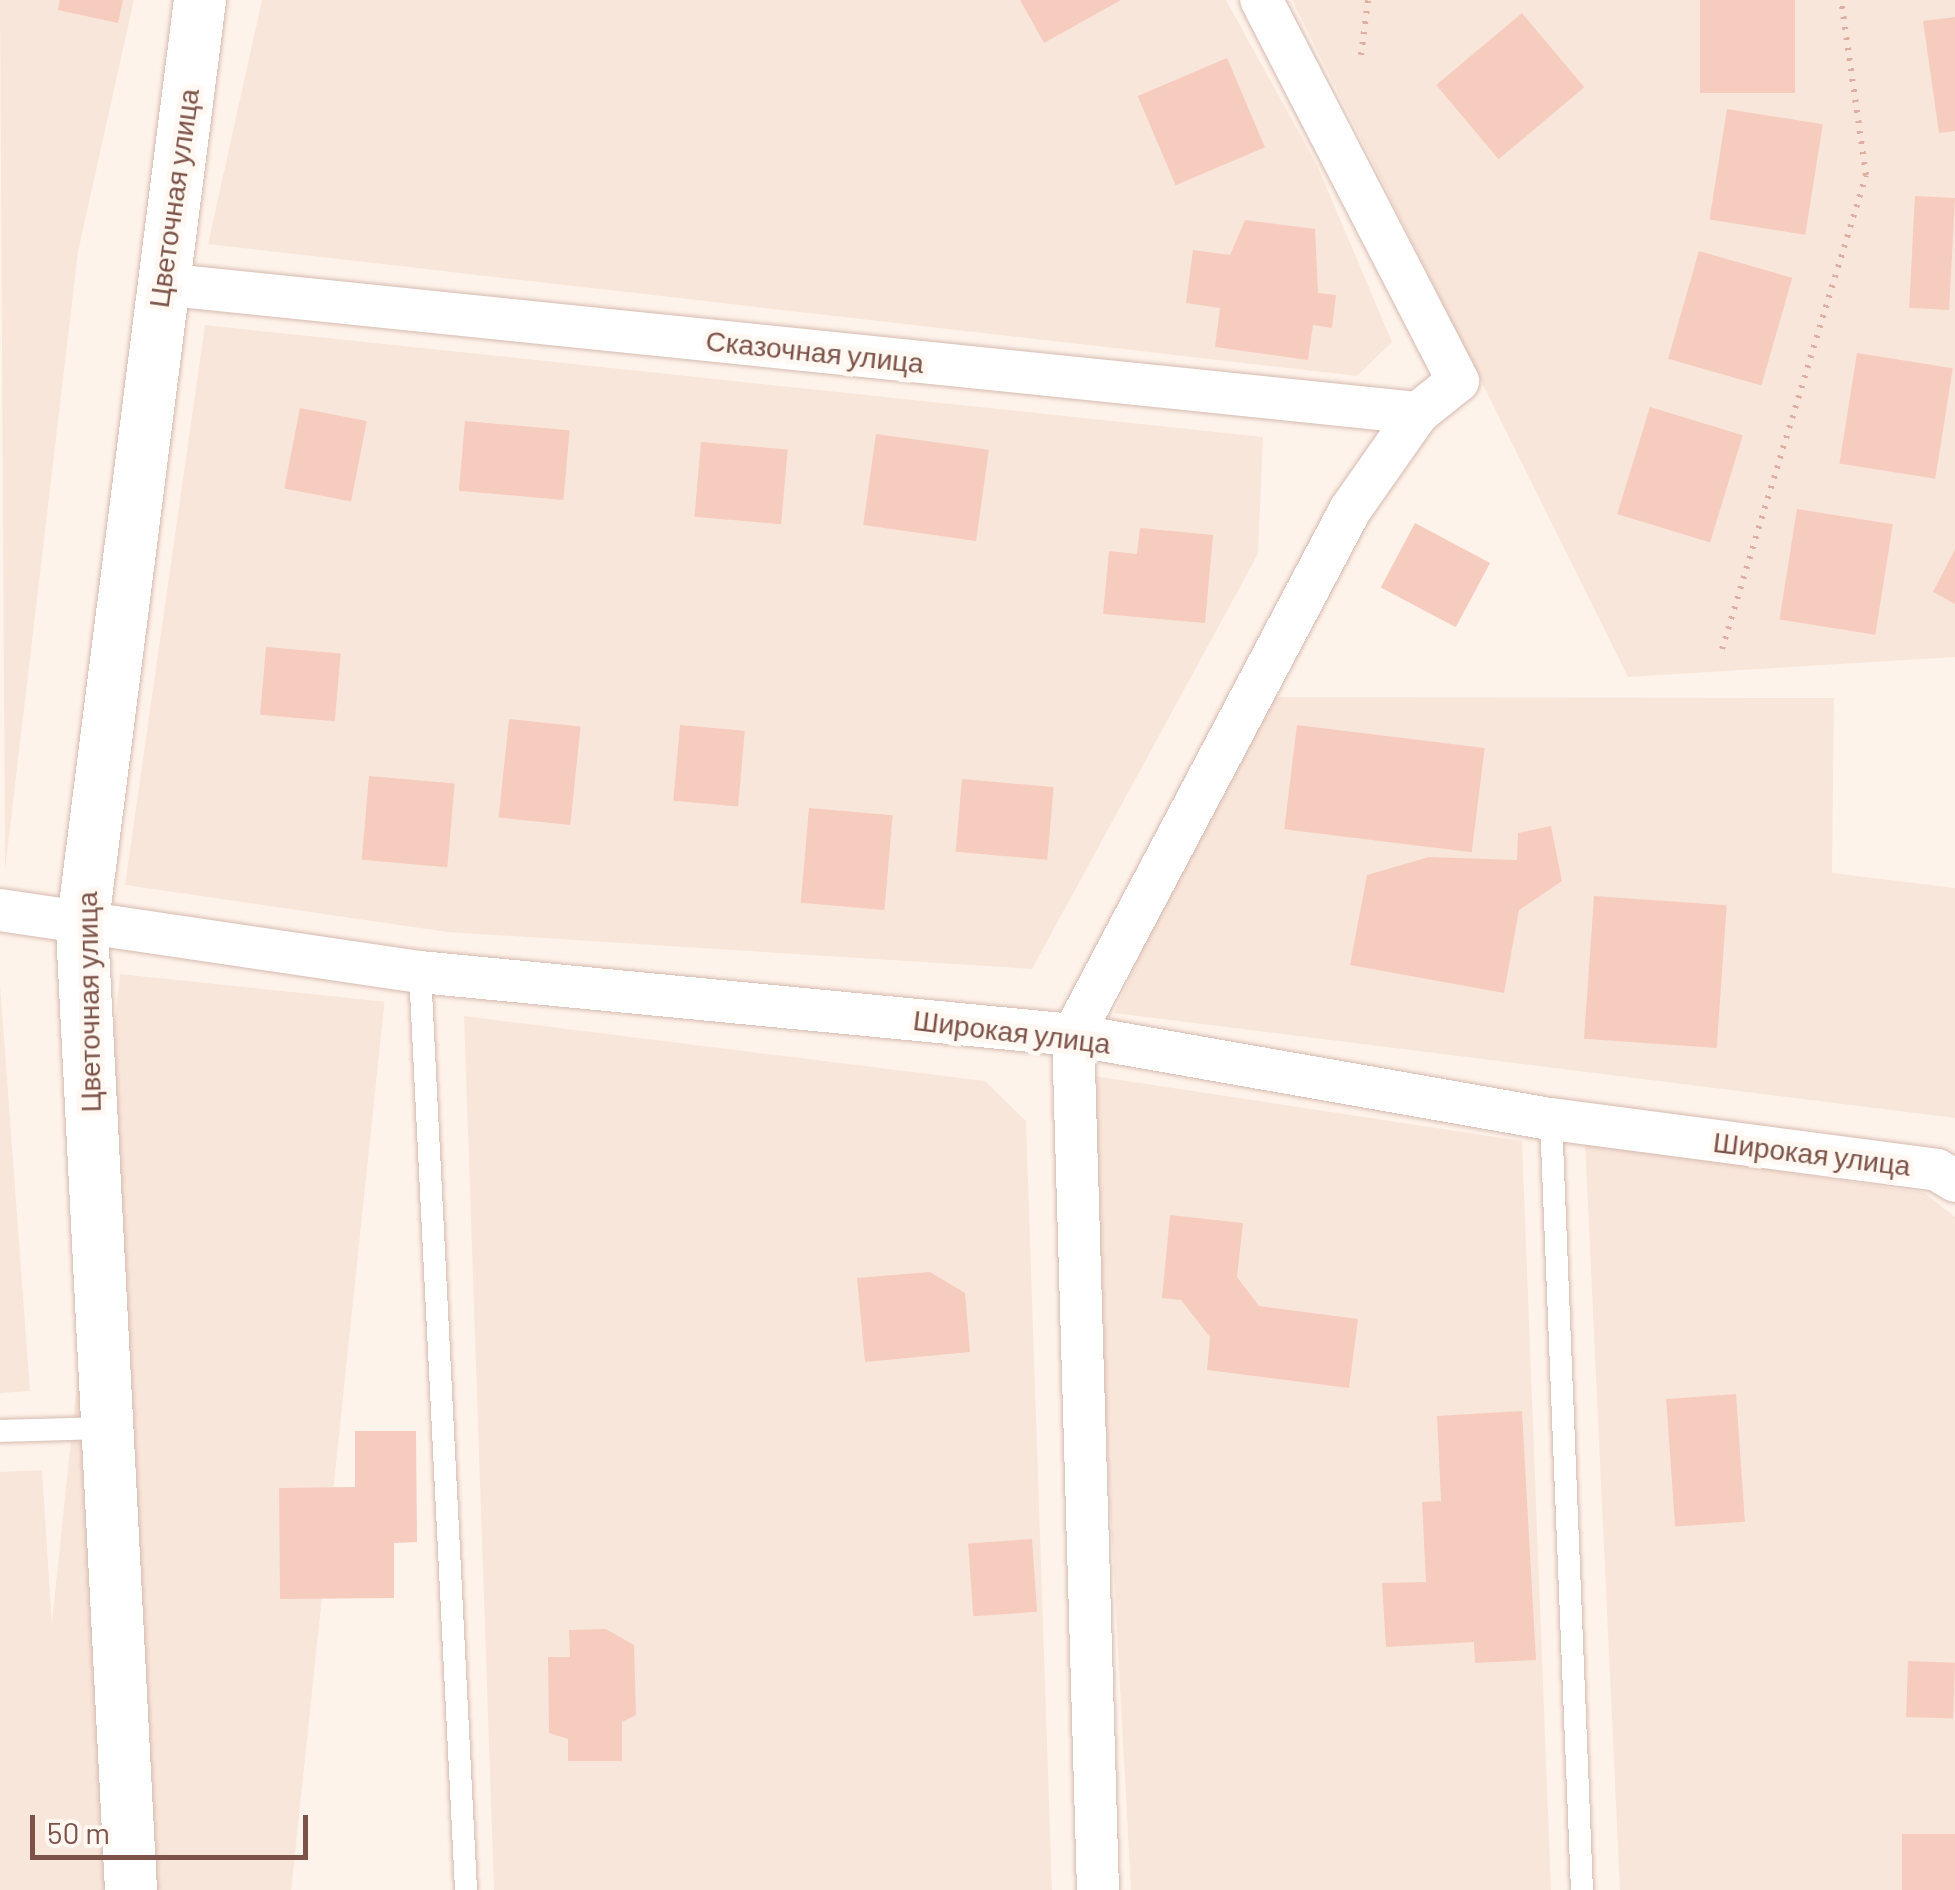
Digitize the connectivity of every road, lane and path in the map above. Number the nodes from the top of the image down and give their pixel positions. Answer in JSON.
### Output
{"nodes":[{"id":1,"x":200,"y":0,"type":"edge"},
{"id":2,"x":1261,"y":0,"type":"edge"},
{"id":3,"x":1368,"y":0,"type":"edge"},
{"id":4,"x":1841,"y":0,"type":"edge"},
{"id":5,"x":1361,"y":55,"type":"dead end"},
{"id":6,"x":161,"y":284,"type":"junction"},
{"id":7,"x":1418,"y":413,"type":"junction"},
{"id":8,"x":1722,"y":649,"type":"dead end"},
{"id":9,"x":0,"y":910,"type":"edge"},
{"id":10,"x":82,"y":929,"type":"junction"},
{"id":11,"x":420,"y":972,"type":"junction"},
{"id":12,"x":1073,"y":1035,"type":"junction"},
{"id":13,"x":1551,"y":1119,"type":"junction"},
{"id":14,"x":1946,"y":1176,"type":"edge"},
{"id":15,"x":102,"y":1428,"type":"junction"},
{"id":16,"x":0,"y":1432,"type":"edge"},
{"id":17,"x":131,"y":1890,"type":"edge"},
{"id":18,"x":466,"y":1890,"type":"edge"},
{"id":19,"x":1098,"y":1890,"type":"edge"},
{"id":20,"x":1582,"y":1890,"type":"edge"}],
"edges":[{"from":1,"to":6,"type":"street","name":"Цветочная улица"},
{"from":2,"to":7,"type":"street"},
{"from":3,"to":5,"type":"path"},
{"from":4,"to":8,"type":"path"},
{"from":6,"to":7,"type":"street","name":"Сказочная улица"},
{"from":6,"to":10,"type":"street","name":"Цветочная улица"},
{"from":7,"to":12,"type":"street"},
{"from":9,"to":10,"type":"street","name":"Широкая улица"},
{"from":10,"to":11,"type":"street","name":"Широкая улица"},
{"from":10,"to":15,"type":"street","name":"Цветочная улица"},
{"from":11,"to":12,"type":"street","name":"Широкая улица"},
{"from":11,"to":18,"type":"lane"},
{"from":12,"to":13,"type":"street","name":"Широкая улица"},
{"from":12,"to":19,"type":"street"},
{"from":13,"to":14,"type":"street","name":"Широкая улица"},
{"from":13,"to":20,"type":"lane"},
{"from":15,"to":16,"type":"lane"},
{"from":15,"to":17,"type":"street","name":"Цветочная улица"}]}
